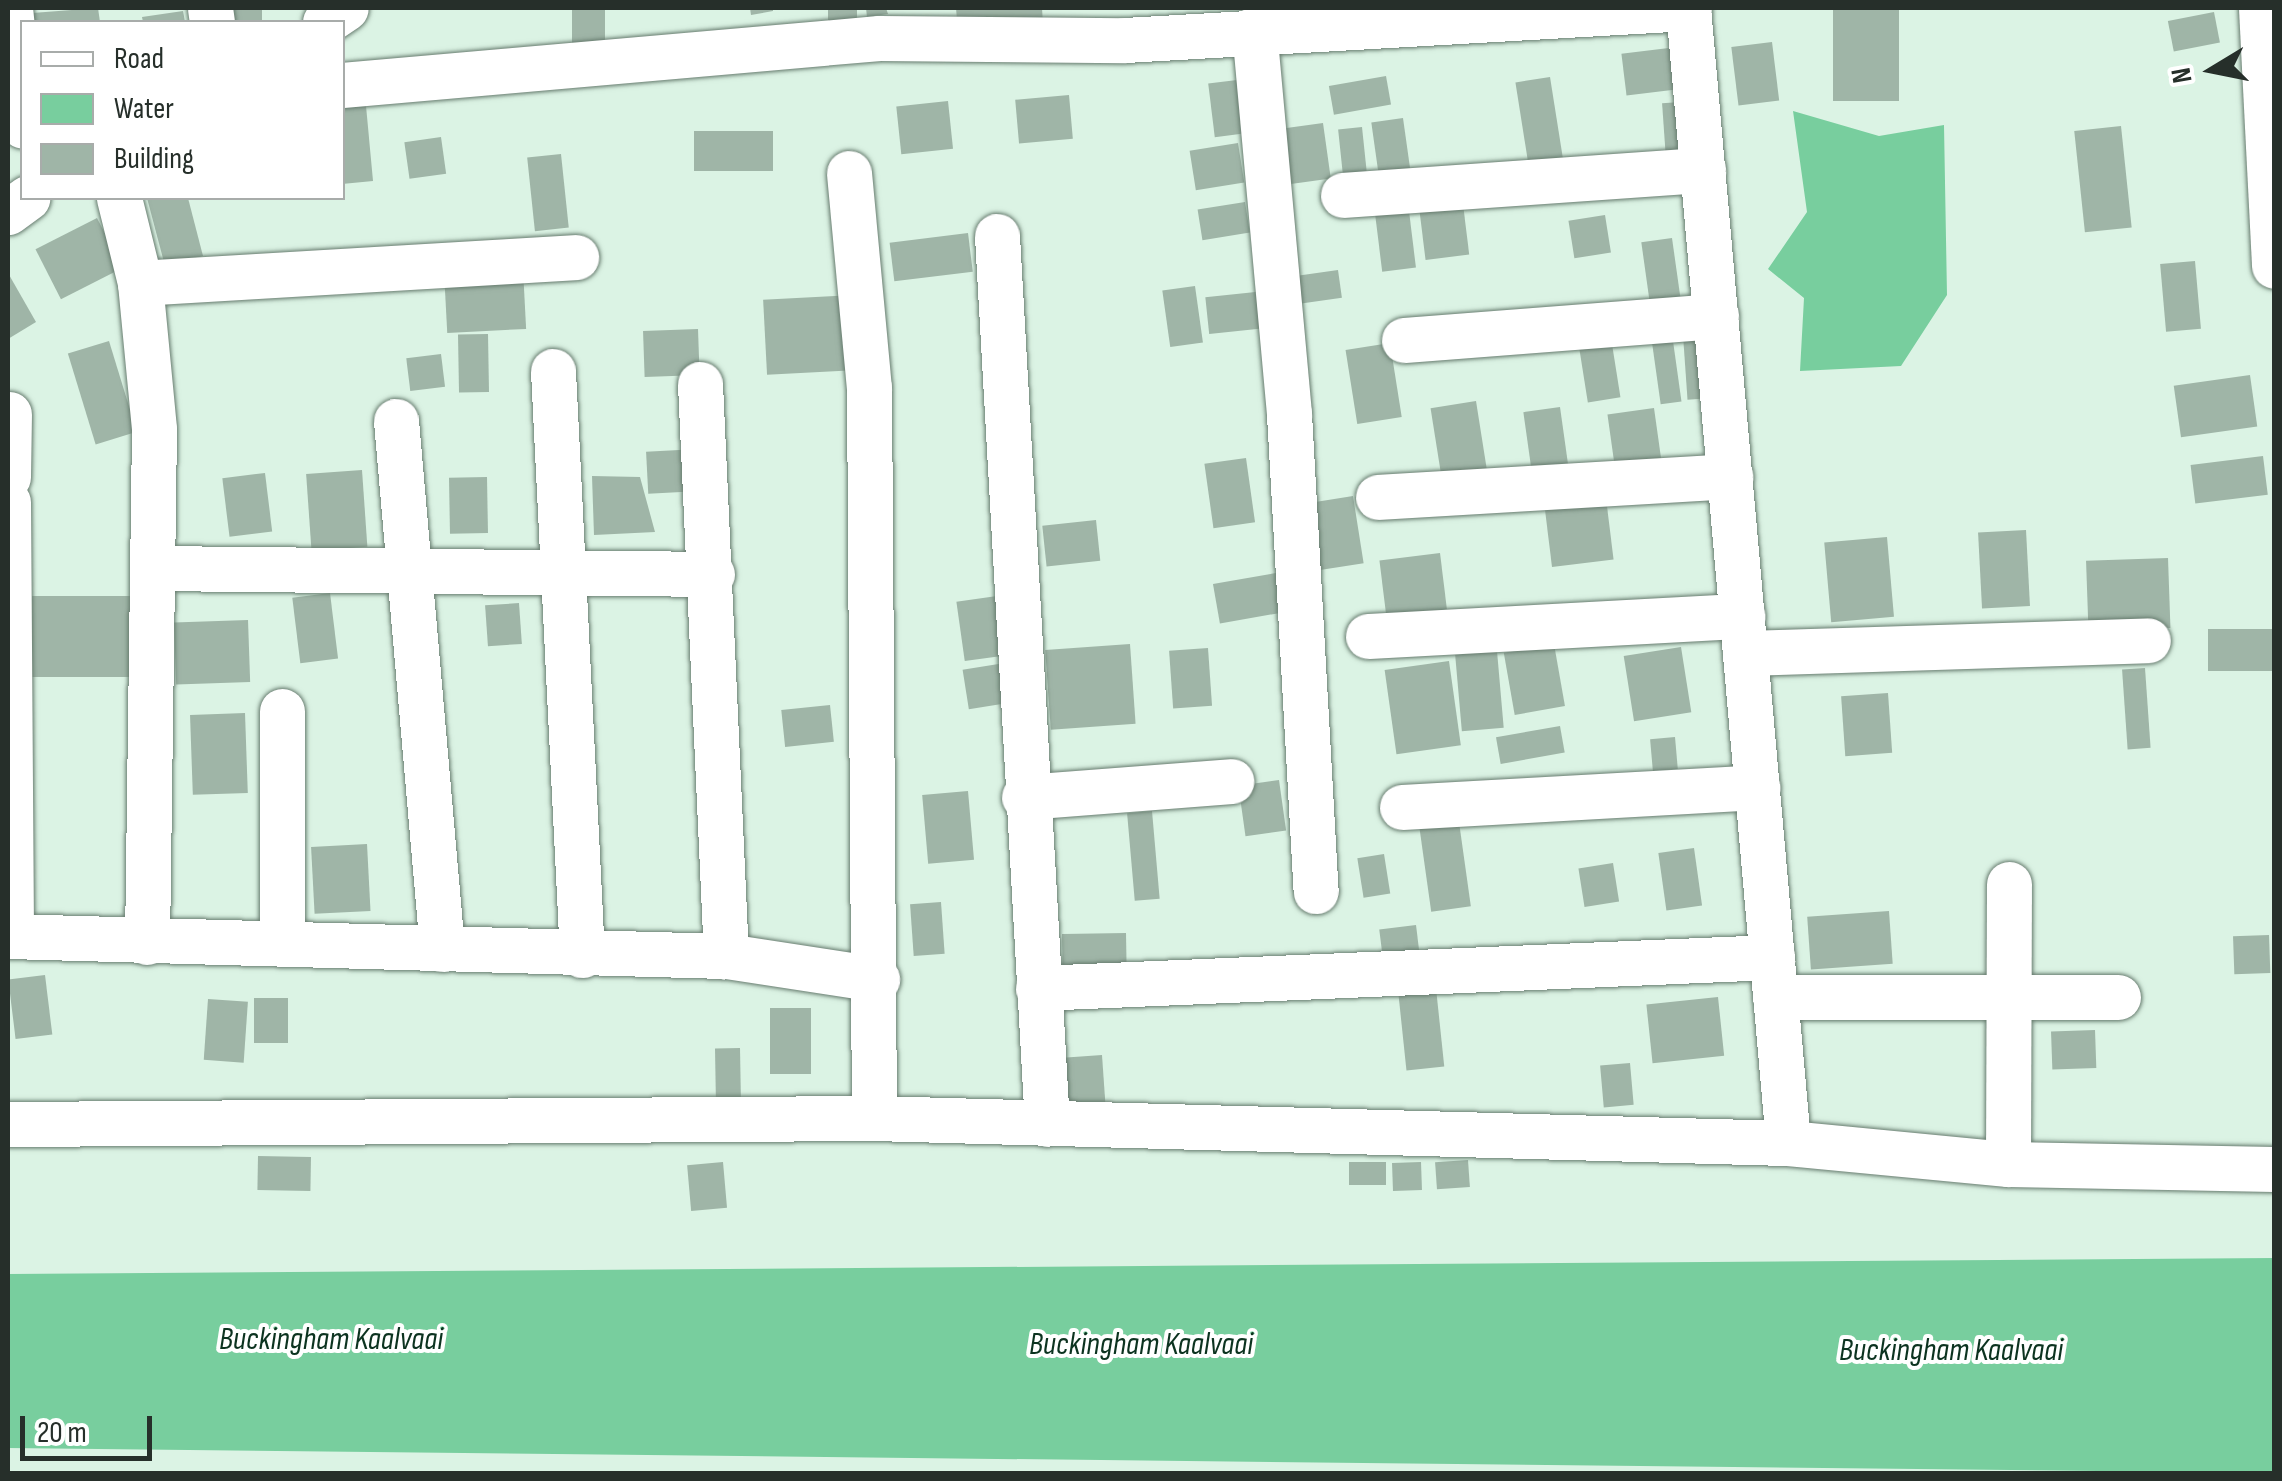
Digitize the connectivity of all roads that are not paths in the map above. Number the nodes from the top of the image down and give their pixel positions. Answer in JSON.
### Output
{"nodes":[{"id":1,"x":10,"y":8,"type":"edge"},
{"id":2,"x":1688,"y":8,"type":"edge"},
{"id":3,"x":2261,"y":8,"type":"edge"},
{"id":4,"x":1254,"y":29,"type":"junction"},
{"id":5,"x":345,"y":84,"type":"edge"},
{"id":6,"x":20,"y":106,"type":"edge"},
{"id":7,"x":1703,"y":170,"type":"junction"},
{"id":8,"x":849,"y":173,"type":"dead end"},
{"id":9,"x":1343,"y":195,"type":"dead end"},
{"id":10,"x":119,"y":200,"type":"edge"},
{"id":11,"x":997,"y":236,"type":"dead end"},
{"id":12,"x":2274,"y":246,"type":"edge"},
{"id":13,"x":576,"y":257,"type":"dead end"},
{"id":14,"x":140,"y":284,"type":"junction"},
{"id":15,"x":1716,"y":316,"type":"junction"},
{"id":16,"x":1404,"y":340,"type":"dead end"},
{"id":17,"x":553,"y":371,"type":"dead end"},
{"id":18,"x":700,"y":384,"type":"dead end"},
{"id":19,"x":9,"y":414,"type":"edge"},
{"id":20,"x":396,"y":421,"type":"dead end"},
{"id":21,"x":1730,"y":476,"type":"junction"},
{"id":22,"x":8,"y":477,"type":"edge"},
{"id":23,"x":1378,"y":496,"type":"dead end"},
{"id":24,"x":8,"y":502,"type":"edge"},
{"id":25,"x":153,"y":568,"type":"junction"},
{"id":26,"x":564,"y":571,"type":"junction"},
{"id":27,"x":414,"y":572,"type":"junction"},
{"id":28,"x":712,"y":574,"type":"junction"},
{"id":29,"x":1744,"y":634,"type":"junction"},
{"id":30,"x":1368,"y":636,"type":"dead end"},
{"id":31,"x":2148,"y":640,"type":"dead end"},
{"id":32,"x":282,"y":711,"type":"dead end"},
{"id":33,"x":1232,"y":781,"type":"dead end"},
{"id":34,"x":1757,"y":787,"type":"junction"},
{"id":35,"x":1024,"y":798,"type":"junction"},
{"id":36,"x":1402,"y":807,"type":"dead end"},
{"id":37,"x":2009,"y":884,"type":"dead end"},
{"id":38,"x":1316,"y":890,"type":"dead end"},
{"id":39,"x":10,"y":936,"type":"edge"},
{"id":40,"x":147,"y":942,"type":"junction"},
{"id":41,"x":282,"y":944,"type":"junction"},
{"id":42,"x":442,"y":949,"type":"junction"},
{"id":43,"x":582,"y":955,"type":"junction"},
{"id":44,"x":726,"y":956,"type":"junction"},
{"id":45,"x":1774,"y":977,"type":"junction"},
{"id":46,"x":877,"y":979,"type":"junction"},
{"id":47,"x":1038,"y":988,"type":"junction"},
{"id":48,"x":2010,"y":997,"type":"junction"},
{"id":49,"x":2118,"y":997,"type":"dead end"},
{"id":50,"x":874,"y":1118,"type":"junction"},
{"id":51,"x":8,"y":1124,"type":"edge"},
{"id":52,"x":1046,"y":1124,"type":"junction"},
{"id":53,"x":1788,"y":1144,"type":"junction"},
{"id":54,"x":2008,"y":1164,"type":"junction"},
{"id":55,"x":2274,"y":1169,"type":"edge"}],
"edges":[{"from":1,"to":6,"type":"street"},
{"from":2,"to":4,"type":"street"},
{"from":2,"to":7,"type":"street"},
{"from":3,"to":12,"type":"street"},
{"from":4,"to":5,"type":"street"},
{"from":4,"to":38,"type":"street"},
{"from":7,"to":9,"type":"street"},
{"from":7,"to":15,"type":"street"},
{"from":8,"to":46,"type":"street"},
{"from":10,"to":14,"type":"street"},
{"from":11,"to":35,"type":"street"},
{"from":13,"to":14,"type":"street"},
{"from":14,"to":25,"type":"street"},
{"from":15,"to":16,"type":"street"},
{"from":15,"to":21,"type":"street"},
{"from":17,"to":26,"type":"street"},
{"from":18,"to":28,"type":"street"},
{"from":19,"to":22,"type":"street"},
{"from":20,"to":27,"type":"street"},
{"from":21,"to":23,"type":"street"},
{"from":21,"to":29,"type":"street"},
{"from":24,"to":39,"type":"street"},
{"from":25,"to":27,"type":"street"},
{"from":25,"to":40,"type":"street"},
{"from":26,"to":27,"type":"street"},
{"from":26,"to":28,"type":"street"},
{"from":26,"to":43,"type":"street"},
{"from":27,"to":42,"type":"street"},
{"from":28,"to":44,"type":"street"},
{"from":29,"to":30,"type":"street"},
{"from":29,"to":31,"type":"street"},
{"from":29,"to":34,"type":"street"},
{"from":32,"to":41,"type":"street"},
{"from":33,"to":35,"type":"street"},
{"from":34,"to":36,"type":"street"},
{"from":34,"to":45,"type":"street"},
{"from":35,"to":47,"type":"street"},
{"from":37,"to":48,"type":"street"},
{"from":39,"to":40,"type":"street"},
{"from":40,"to":41,"type":"street"},
{"from":41,"to":42,"type":"street"},
{"from":42,"to":43,"type":"street"},
{"from":43,"to":44,"type":"street"},
{"from":44,"to":46,"type":"street"},
{"from":45,"to":47,"type":"street"},
{"from":45,"to":48,"type":"street"},
{"from":45,"to":53,"type":"street"},
{"from":46,"to":50,"type":"street"},
{"from":47,"to":52,"type":"street"},
{"from":48,"to":49,"type":"street"},
{"from":48,"to":54,"type":"street"},
{"from":50,"to":51,"type":"street"},
{"from":50,"to":52,"type":"street"},
{"from":52,"to":53,"type":"street"},
{"from":53,"to":54,"type":"street"},
{"from":54,"to":55,"type":"street"}]}
